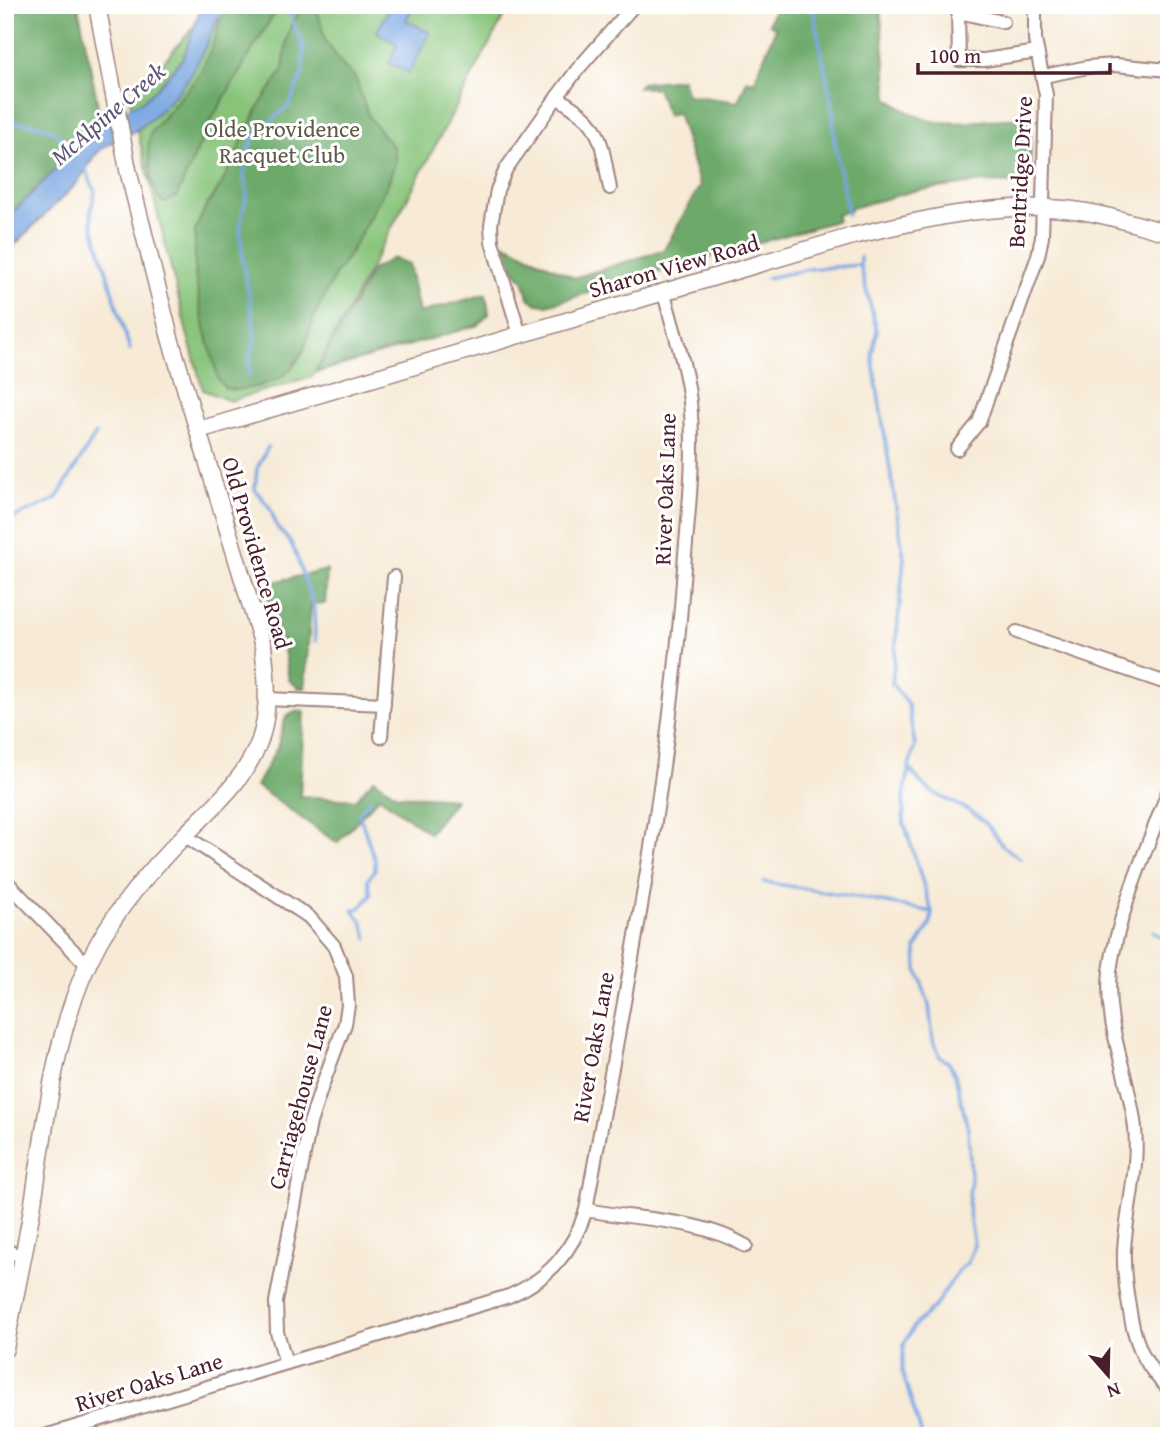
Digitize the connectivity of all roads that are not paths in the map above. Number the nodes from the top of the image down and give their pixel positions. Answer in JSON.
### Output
{"nodes":[{"id":1,"x":97,"y":5,"type":"edge"},
{"id":2,"x":634,"y":5,"type":"edge"},
{"id":3,"x":1035,"y":5,"type":"edge"},
{"id":4,"x":1003,"y":22,"type":"dead end"},
{"id":5,"x":1037,"y":52,"type":"junction"},
{"id":6,"x":1169,"y":70,"type":"edge"},
{"id":7,"x":1044,"y":76,"type":"junction"},
{"id":8,"x":557,"y":97,"type":"junction"},
{"id":9,"x":610,"y":188,"type":"dead end"},
{"id":10,"x":1043,"y":208,"type":"junction"},
{"id":11,"x":1169,"y":233,"type":"edge"},
{"id":12,"x":663,"y":293,"type":"junction"},
{"id":13,"x":520,"y":335,"type":"junction"},
{"id":14,"x":199,"y":430,"type":"junction"},
{"id":15,"x":957,"y":449,"type":"dead end"},
{"id":16,"x":394,"y":577,"type":"dead end"},
{"id":17,"x":1017,"y":632,"type":"dead end"},
{"id":18,"x":1169,"y":684,"type":"edge"},
{"id":19,"x":267,"y":699,"type":"junction"},
{"id":20,"x":384,"y":704,"type":"junction"},
{"id":21,"x":381,"y":737,"type":"dead end"},
{"id":22,"x":1169,"y":789,"type":"edge"},
{"id":23,"x":184,"y":835,"type":"junction"},
{"id":24,"x":5,"y":880,"type":"edge"},
{"id":25,"x":88,"y":965,"type":"junction"},
{"id":26,"x":586,"y":1210,"type":"junction"},
{"id":27,"x":746,"y":1246,"type":"dead end"},
{"id":28,"x":5,"y":1250,"type":"edge"},
{"id":29,"x":23,"y":1257,"type":"junction"},
{"id":30,"x":5,"y":1349,"type":"edge"},
{"id":31,"x":286,"y":1363,"type":"junction"},
{"id":32,"x":1167,"y":1387,"type":"dead end"},
{"id":33,"x":45,"y":1436,"type":"edge"}],
"edges":[{"from":1,"to":14,"type":"street","name":"Old Providence Road"},
{"from":2,"to":8,"type":"street"},
{"from":3,"to":5,"type":"street","name":"Bentridge Drive"},
{"from":4,"to":5,"type":"street"},
{"from":5,"to":7,"type":"street","name":"Bentridge Drive"},
{"from":6,"to":7,"type":"street"},
{"from":7,"to":10,"type":"street","name":"Bentridge Drive"},
{"from":8,"to":9,"type":"street"},
{"from":8,"to":13,"type":"street"},
{"from":10,"to":11,"type":"street","name":"Sharon View Road"},
{"from":10,"to":12,"type":"street","name":"Sharon View Road"},
{"from":10,"to":15,"type":"street","name":"Bentridge Drive"},
{"from":12,"to":13,"type":"street","name":"Sharon View Road"},
{"from":12,"to":26,"type":"street","name":"River Oaks Lane"},
{"from":13,"to":14,"type":"street","name":"Sharon View Road"},
{"from":14,"to":19,"type":"street","name":"Old Providence Road"},
{"from":16,"to":20,"type":"street"},
{"from":17,"to":18,"type":"street"},
{"from":19,"to":20,"type":"street"},
{"from":19,"to":23,"type":"street","name":"Old Providence Road"},
{"from":20,"to":21,"type":"street"},
{"from":22,"to":32,"type":"street"},
{"from":23,"to":25,"type":"street","name":"Old Providence Road"},
{"from":23,"to":31,"type":"street","name":"Carriagehouse Lane"},
{"from":24,"to":25,"type":"street"},
{"from":25,"to":29,"type":"street","name":"Old Providence Road"},
{"from":26,"to":27,"type":"street"},
{"from":26,"to":31,"type":"street","name":"River Oaks Lane"},
{"from":28,"to":29,"type":"street"},
{"from":29,"to":30,"type":"street","name":"Old Providence Road"},
{"from":31,"to":33,"type":"street","name":"River Oaks Lane"}]}
